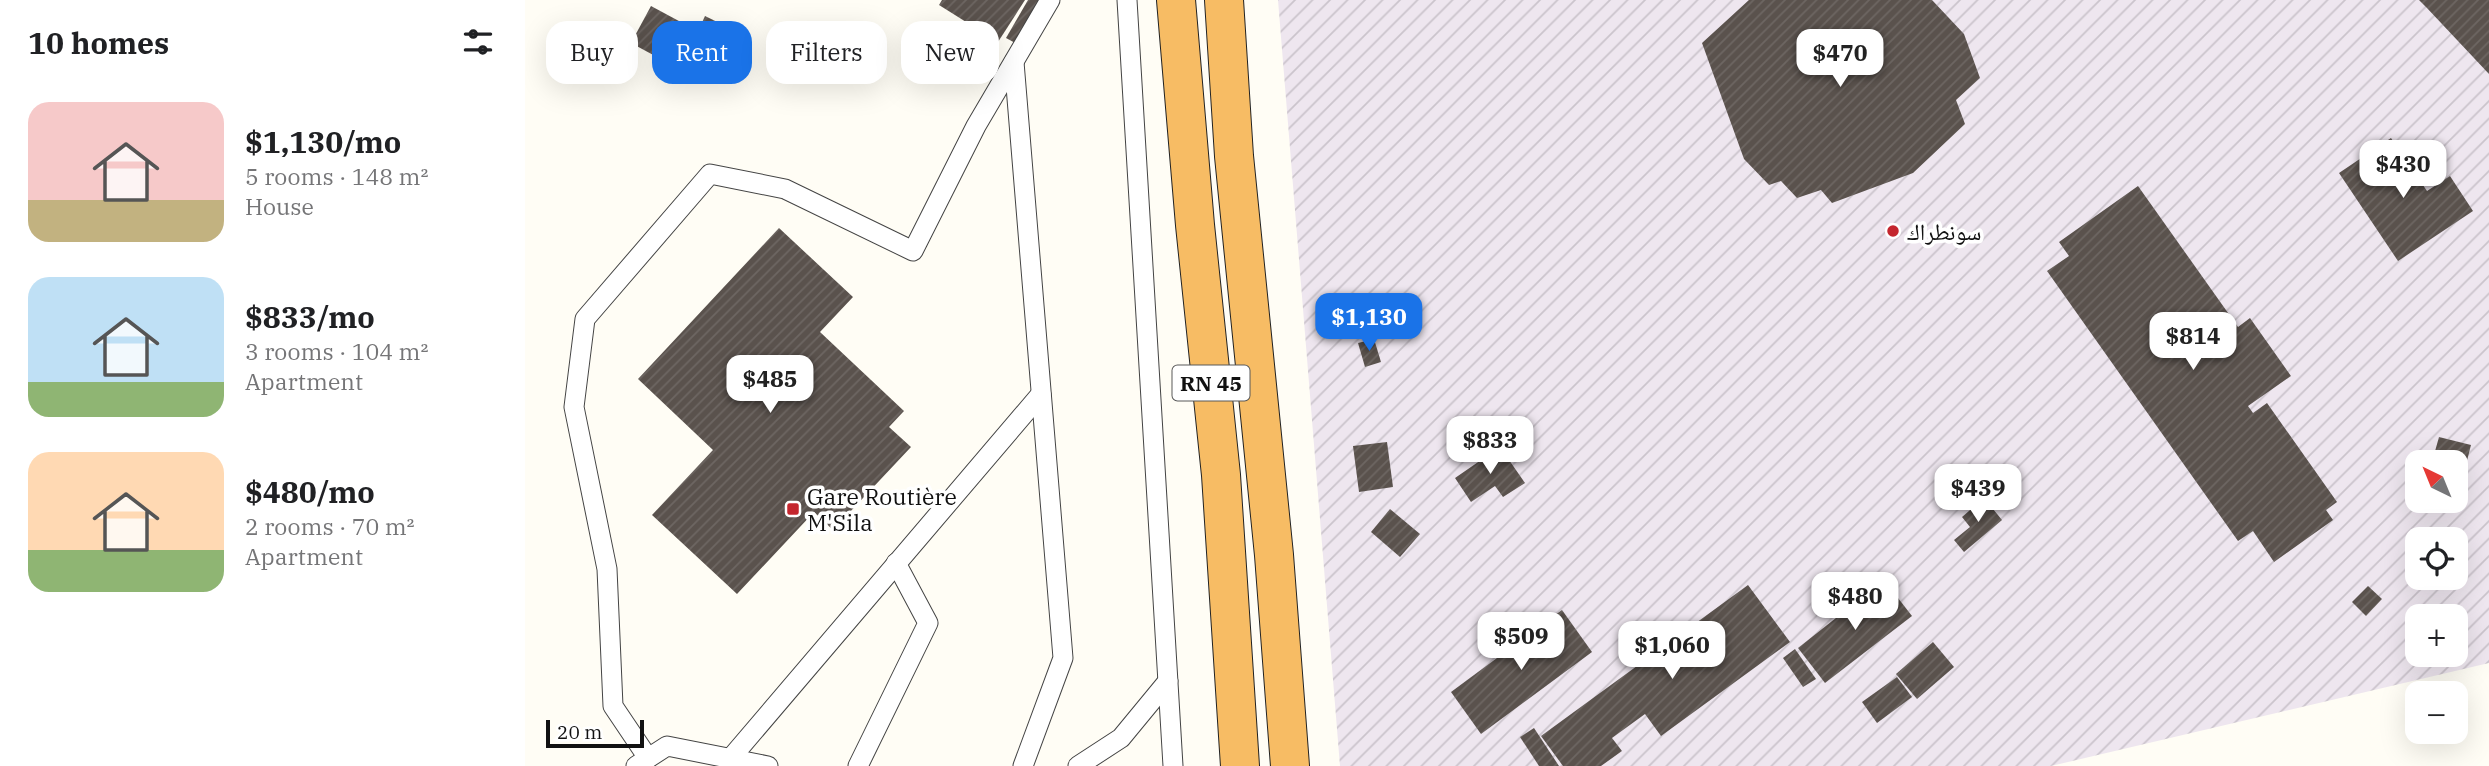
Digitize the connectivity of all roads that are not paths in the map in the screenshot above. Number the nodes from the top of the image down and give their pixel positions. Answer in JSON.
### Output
{"nodes":[{"id":1,"x":1050,"y":0,"type":"edge"},
{"id":2,"x":1127,"y":0,"type":"edge"},
{"id":3,"x":1176,"y":0,"type":"edge"},
{"id":4,"x":1224,"y":0,"type":"edge"},
{"id":5,"x":1014,"y":62,"type":"junction"},
{"id":6,"x":1041,"y":394,"type":"junction"},
{"id":7,"x":896,"y":563,"type":"junction"},
{"id":8,"x":1168,"y":681,"type":"junction"},
{"id":9,"x":730,"y":758,"type":"junction"},
{"id":10,"x":642,"y":762,"type":"edge"},
{"id":11,"x":768,"y":766,"type":"edge"},
{"id":12,"x":858,"y":766,"type":"edge"},
{"id":13,"x":1023,"y":766,"type":"edge"},
{"id":14,"x":1078,"y":766,"type":"edge"},
{"id":15,"x":1173,"y":766,"type":"edge"},
{"id":16,"x":1240,"y":766,"type":"edge"},
{"id":17,"x":1290,"y":766,"type":"edge"}],
"edges":[{"from":1,"to":5,"type":"lane"},
{"from":2,"to":8,"type":"lane"},
{"from":3,"to":16,"type":"highway","number":"RN 45"},
{"from":4,"to":17,"type":"highway","number":"RN 45"},
{"from":5,"to":6,"type":"lane"},
{"from":5,"to":10,"type":"lane"},
{"from":6,"to":7,"type":"lane"},
{"from":6,"to":13,"type":"lane"},
{"from":7,"to":9,"type":"lane"},
{"from":7,"to":12,"type":"lane"},
{"from":8,"to":14,"type":"lane"},
{"from":8,"to":15,"type":"lane"},
{"from":9,"to":10,"type":"lane"},
{"from":9,"to":11,"type":"lane"}]}
